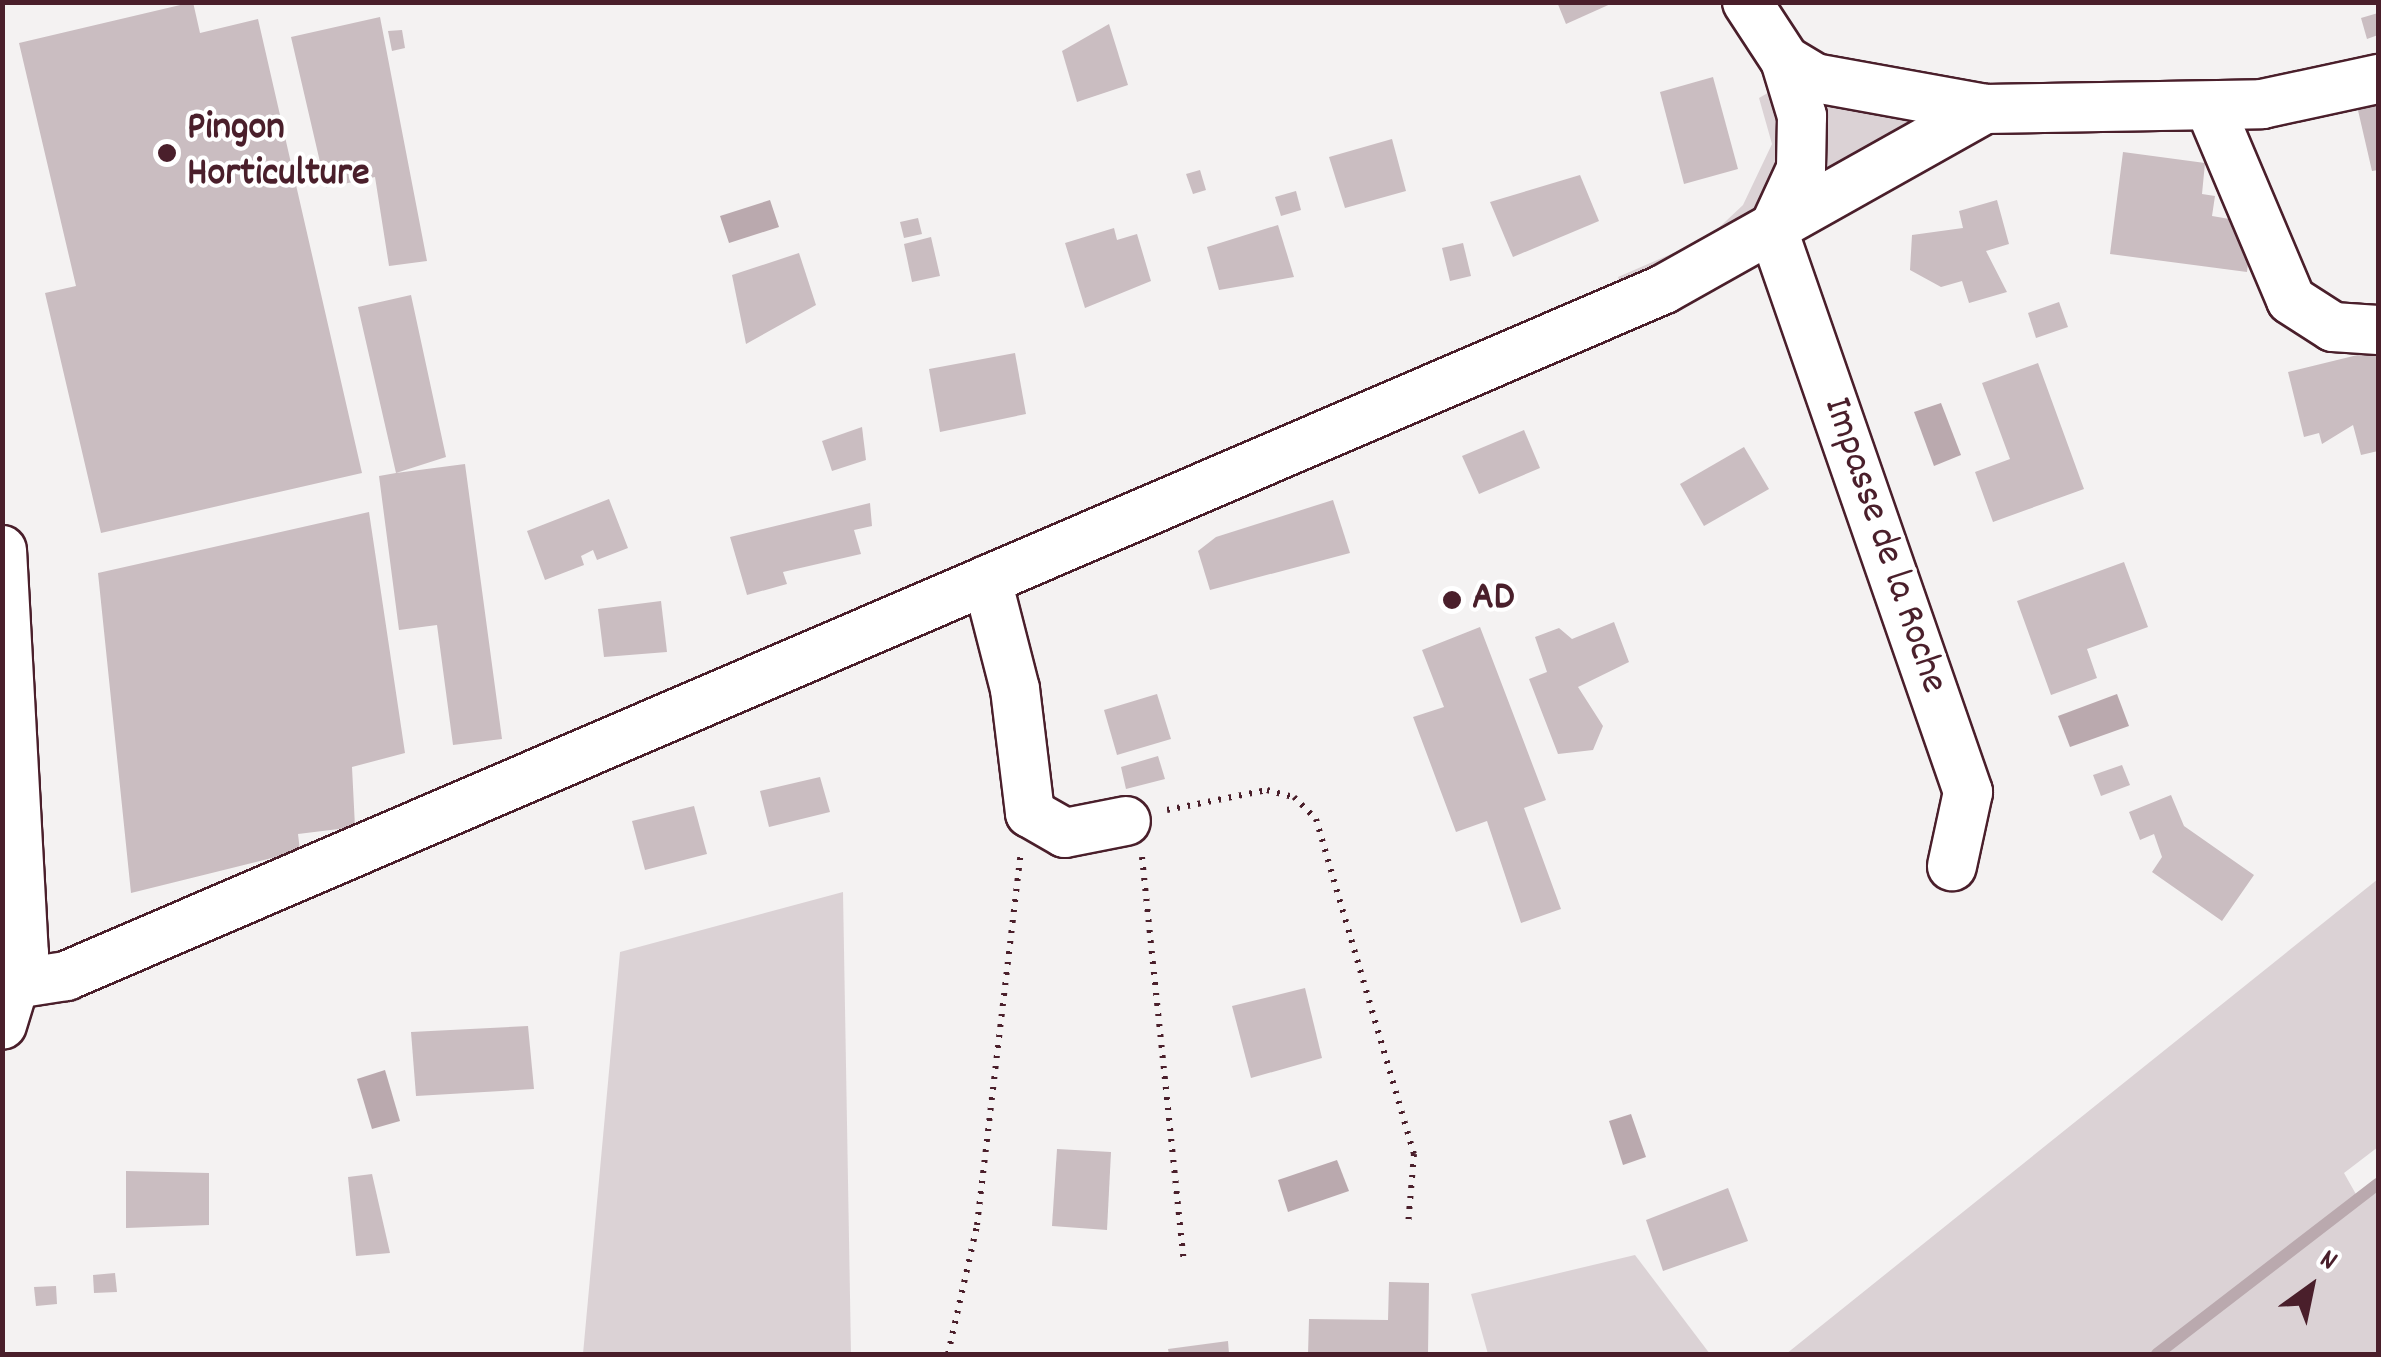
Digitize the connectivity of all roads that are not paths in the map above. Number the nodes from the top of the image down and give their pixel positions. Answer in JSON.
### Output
{"nodes":[{"id":1,"x":1747,"y":2,"type":"edge"},
{"id":2,"x":1785,"y":60,"type":"junction"},
{"id":3,"x":2378,"y":79,"type":"edge"},
{"id":4,"x":2210,"y":108,"type":"junction"},
{"id":5,"x":1986,"y":109,"type":"junction"},
{"id":6,"x":1773,"y":230,"type":"junction"},
{"id":7,"x":2378,"y":330,"type":"edge"},
{"id":8,"x":2,"y":550,"type":"edge"},
{"id":9,"x":987,"y":580,"type":"junction"},
{"id":10,"x":1126,"y":821,"type":"road end"},
{"id":11,"x":1952,"y":866,"type":"dead end"},
{"id":12,"x":12,"y":1004,"type":"edge"}],
"edges":[{"from":1,"to":2,"type":"street"},
{"from":2,"to":5,"type":"street"},
{"from":2,"to":6,"type":"street"},
{"from":3,"to":4,"type":"street"},
{"from":4,"to":5,"type":"street"},
{"from":4,"to":7,"type":"street"},
{"from":5,"to":6,"type":"street"},
{"from":6,"to":9,"type":"street"},
{"from":6,"to":11,"type":"street","name":"Impasse de la Roche"},
{"from":8,"to":12,"type":"street"},
{"from":9,"to":10,"type":"street"},
{"from":9,"to":12,"type":"street"}]}
